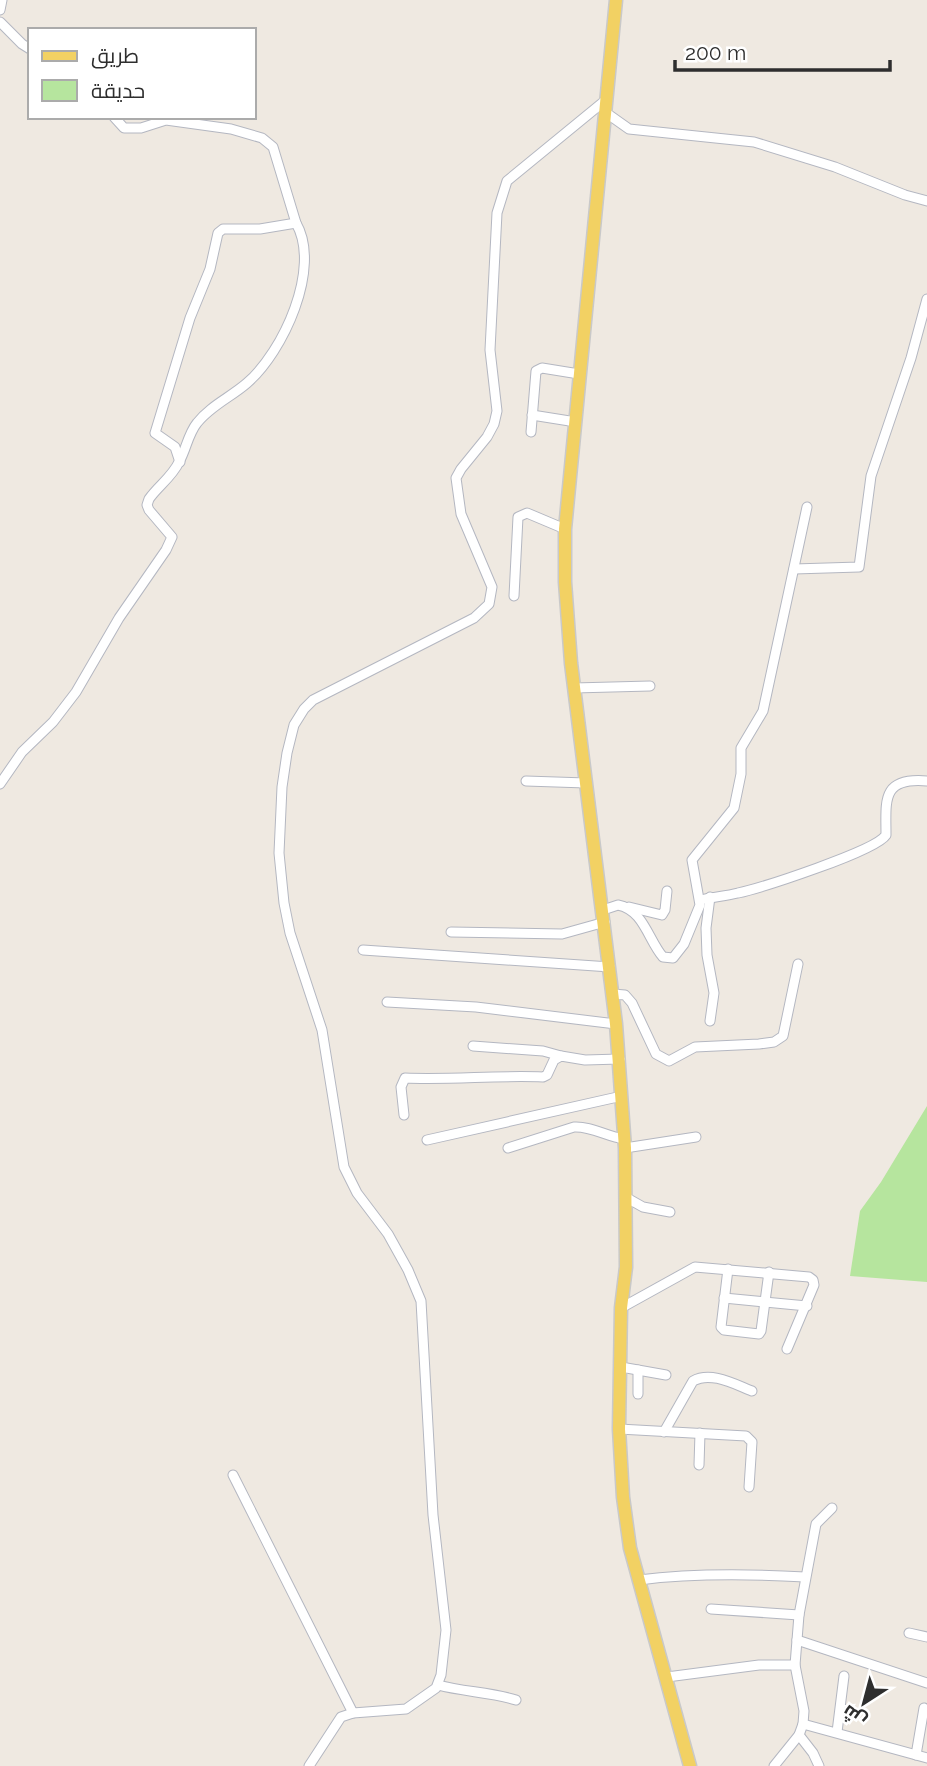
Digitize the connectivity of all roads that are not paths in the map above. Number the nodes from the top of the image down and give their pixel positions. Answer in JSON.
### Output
{"nodes":[{"id":1,"x":2,"y":0,"type":"edge"},
{"id":2,"x":616,"y":0,"type":"edge"},
{"id":3,"x":0,"y":10,"type":"edge"},
{"id":4,"x":0,"y":22,"type":"edge"},
{"id":5,"x":28,"y":48,"type":"edge"},
{"id":6,"x":606,"y":106,"type":"junction"},
{"id":7,"x":116,"y":119,"type":"edge"},
{"id":8,"x":927,"y":201,"type":"edge"},
{"id":9,"x":296,"y":223,"type":"junction"},
{"id":10,"x":927,"y":299,"type":"edge"},
{"id":11,"x":579,"y":374,"type":"junction"},
{"id":12,"x":532,"y":415,"type":"junction"},
{"id":13,"x":576,"y":422,"type":"junction"},
{"id":14,"x":531,"y":432,"type":"dead end"},
{"id":15,"x":180,"y":462,"type":"junction"},
{"id":16,"x":807,"y":507,"type":"dead end"},
{"id":17,"x":565,"y":529,"type":"junction"},
{"id":18,"x":794,"y":569,"type":"junction"},
{"id":19,"x":514,"y":596,"type":"dead end"},
{"id":20,"x":650,"y":686,"type":"dead end"},
{"id":21,"x":574,"y":688,"type":"junction"},
{"id":22,"x":526,"y":781,"type":"dead end"},
{"id":23,"x":927,"y":781,"type":"edge"},
{"id":24,"x":586,"y":783,"type":"junction"},
{"id":25,"x":0,"y":784,"type":"edge"},
{"id":26,"x":667,"y":891,"type":"dead end"},
{"id":27,"x":710,"y":897,"type":"junction"},
{"id":28,"x":700,"y":900,"type":"junction"},
{"id":29,"x":624,"y":906,"type":"junction"},
{"id":30,"x":604,"y":916,"type":"junction"},
{"id":31,"x":450,"y":932,"type":"dead end"},
{"id":32,"x":363,"y":950,"type":"dead end"},
{"id":33,"x":798,"y":964,"type":"dead end"},
{"id":34,"x":610,"y":967,"type":"junction"},
{"id":35,"x":613,"y":994,"type":"junction"},
{"id":36,"x":387,"y":1002,"type":"dead end"},
{"id":37,"x":710,"y":1021,"type":"dead end"},
{"id":38,"x":616,"y":1024,"type":"junction"},
{"id":39,"x":474,"y":1046,"type":"dead end"},
{"id":40,"x":561,"y":1056,"type":"junction"},
{"id":41,"x":620,"y":1059,"type":"junction"},
{"id":42,"x":622,"y":1096,"type":"junction"},
{"id":43,"x":404,"y":1115,"type":"dead end"},
{"id":44,"x":696,"y":1137,"type":"dead end"},
{"id":45,"x":427,"y":1140,"type":"dead end"},
{"id":46,"x":625,"y":1144,"type":"junction"},
{"id":47,"x":508,"y":1148,"type":"dead end"},
{"id":48,"x":627,"y":1198,"type":"junction"},
{"id":49,"x":670,"y":1212,"type":"dead end"},
{"id":50,"x":728,"y":1269,"type":"junction"},
{"id":51,"x":769,"y":1272,"type":"junction"},
{"id":52,"x":724,"y":1298,"type":"junction"},
{"id":53,"x":765,"y":1302,"type":"junction"},
{"id":54,"x":807,"y":1306,"type":"junction"},
{"id":55,"x":621,"y":1308,"type":"junction"},
{"id":56,"x":787,"y":1349,"type":"dead end"},
{"id":57,"x":621,"y":1367,"type":"junction"},
{"id":58,"x":638,"y":1370,"type":"junction"},
{"id":59,"x":667,"y":1375,"type":"dead end"},
{"id":60,"x":752,"y":1391,"type":"dead end"},
{"id":61,"x":638,"y":1394,"type":"dead end"},
{"id":62,"x":619,"y":1429,"type":"junction"},
{"id":63,"x":664,"y":1432,"type":"junction"},
{"id":64,"x":700,"y":1433,"type":"junction"},
{"id":65,"x":699,"y":1465,"type":"dead end"},
{"id":66,"x":233,"y":1475,"type":"dead end"},
{"id":67,"x":749,"y":1487,"type":"dead end"},
{"id":68,"x":832,"y":1508,"type":"dead end"},
{"id":69,"x":805,"y":1577,"type":"junction"},
{"id":70,"x":639,"y":1580,"type":"junction"},
{"id":71,"x":711,"y":1609,"type":"dead end"},
{"id":72,"x":799,"y":1615,"type":"junction"},
{"id":73,"x":909,"y":1633,"type":"dead end"},
{"id":74,"x":927,"y":1637,"type":"edge"},
{"id":75,"x":797,"y":1640,"type":"junction"},
{"id":76,"x":795,"y":1665,"type":"junction"},
{"id":77,"x":844,"y":1676,"type":"dead end"},
{"id":78,"x":667,"y":1677,"type":"junction"},
{"id":79,"x":927,"y":1684,"type":"edge"},
{"id":80,"x":438,"y":1685,"type":"junction"},
{"id":81,"x":516,"y":1700,"type":"dead end"},
{"id":82,"x":924,"y":1708,"type":"dead end"},
{"id":83,"x":353,"y":1713,"type":"junction"},
{"id":84,"x":803,"y":1724,"type":"junction"},
{"id":85,"x":837,"y":1732,"type":"junction"},
{"id":86,"x":799,"y":1735,"type":"junction"},
{"id":87,"x":916,"y":1755,"type":"junction"},
{"id":88,"x":927,"y":1758,"type":"edge"},
{"id":89,"x":309,"y":1766,"type":"edge"},
{"id":90,"x":690,"y":1766,"type":"edge"},
{"id":91,"x":774,"y":1766,"type":"edge"},
{"id":92,"x":819,"y":1766,"type":"edge"}],
"edges":[{"from":1,"to":3,"type":"street"},
{"from":2,"to":6,"type":"main road"},
{"from":4,"to":5,"type":"street"},
{"from":6,"to":8,"type":"street"},
{"from":6,"to":11,"type":"main road"},
{"from":6,"to":80,"type":"street"},
{"from":7,"to":9,"type":"street"},
{"from":9,"to":15,"type":"street"},
{"from":9,"to":15,"type":"street"},
{"from":10,"to":18,"type":"street"},
{"from":11,"to":12,"type":"street"},
{"from":11,"to":13,"type":"main road"},
{"from":12,"to":13,"type":"street"},
{"from":12,"to":14,"type":"street"},
{"from":13,"to":17,"type":"main road"},
{"from":15,"to":25,"type":"street"},
{"from":16,"to":18,"type":"street"},
{"from":17,"to":19,"type":"street"},
{"from":17,"to":21,"type":"main road"},
{"from":18,"to":28,"type":"street"},
{"from":20,"to":21,"type":"street"},
{"from":21,"to":24,"type":"main road"},
{"from":22,"to":24,"type":"street"},
{"from":23,"to":27,"type":"street"},
{"from":24,"to":30,"type":"main road"},
{"from":26,"to":29,"type":"street"},
{"from":27,"to":28,"type":"street"},
{"from":27,"to":37,"type":"street"},
{"from":28,"to":29,"type":"street"},
{"from":29,"to":30,"type":"street"},
{"from":30,"to":31,"type":"street"},
{"from":30,"to":34,"type":"main road"},
{"from":32,"to":34,"type":"street"},
{"from":33,"to":35,"type":"street"},
{"from":34,"to":35,"type":"main road"},
{"from":35,"to":38,"type":"main road"},
{"from":36,"to":38,"type":"street"},
{"from":38,"to":41,"type":"main road"},
{"from":39,"to":40,"type":"street"},
{"from":40,"to":41,"type":"street"},
{"from":40,"to":43,"type":"street"},
{"from":41,"to":42,"type":"main road"},
{"from":42,"to":45,"type":"street"},
{"from":42,"to":46,"type":"main road"},
{"from":44,"to":46,"type":"street"},
{"from":46,"to":47,"type":"street"},
{"from":46,"to":48,"type":"main road"},
{"from":48,"to":49,"type":"street"},
{"from":48,"to":55,"type":"main road"},
{"from":50,"to":51,"type":"street"},
{"from":50,"to":52,"type":"street"},
{"from":50,"to":55,"type":"street"},
{"from":51,"to":53,"type":"street"},
{"from":51,"to":54,"type":"street"},
{"from":52,"to":53,"type":"street"},
{"from":52,"to":53,"type":"street"},
{"from":53,"to":54,"type":"street"},
{"from":54,"to":56,"type":"street"},
{"from":55,"to":57,"type":"main road"},
{"from":57,"to":58,"type":"street"},
{"from":57,"to":62,"type":"main road"},
{"from":58,"to":59,"type":"street"},
{"from":58,"to":61,"type":"street"},
{"from":60,"to":63,"type":"street"},
{"from":62,"to":63,"type":"street"},
{"from":62,"to":70,"type":"main road"},
{"from":63,"to":64,"type":"street"},
{"from":64,"to":65,"type":"street"},
{"from":64,"to":67,"type":"street"},
{"from":66,"to":83,"type":"street"},
{"from":68,"to":69,"type":"street"},
{"from":69,"to":70,"type":"street"},
{"from":69,"to":72,"type":"street"},
{"from":70,"to":78,"type":"main road"},
{"from":71,"to":72,"type":"street"},
{"from":72,"to":75,"type":"street"},
{"from":73,"to":74,"type":"street"},
{"from":75,"to":76,"type":"street"},
{"from":75,"to":79,"type":"street"},
{"from":76,"to":78,"type":"street"},
{"from":76,"to":84,"type":"street"},
{"from":77,"to":85,"type":"street"},
{"from":78,"to":90,"type":"main road"},
{"from":80,"to":81,"type":"street"},
{"from":80,"to":83,"type":"street"},
{"from":82,"to":87,"type":"street"},
{"from":83,"to":89,"type":"street"},
{"from":84,"to":85,"type":"street"},
{"from":84,"to":86,"type":"street"},
{"from":85,"to":87,"type":"street"},
{"from":86,"to":91,"type":"street"},
{"from":86,"to":92,"type":"street"},
{"from":87,"to":88,"type":"street"}]}
